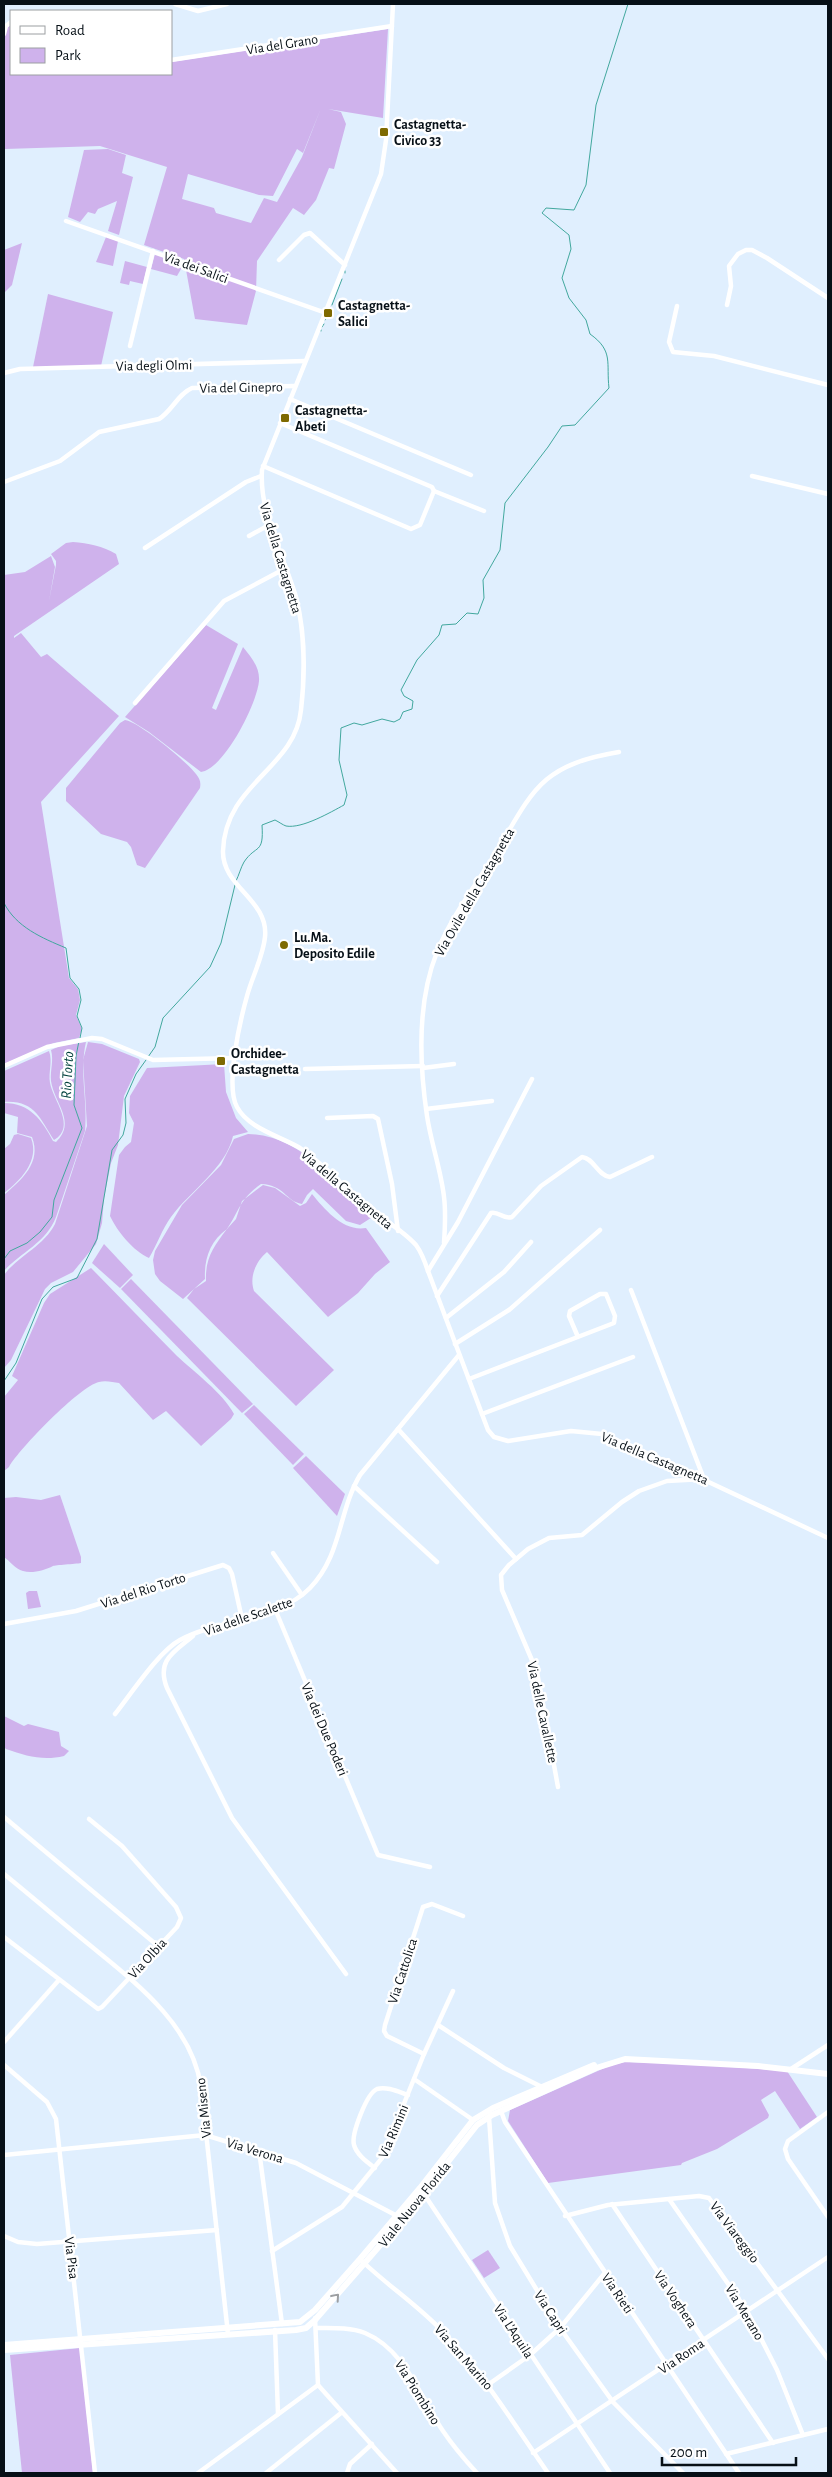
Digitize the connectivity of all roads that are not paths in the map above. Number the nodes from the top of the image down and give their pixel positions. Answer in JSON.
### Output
{"nodes":[{"id":1,"x":175,"y":4,"type":"edge"},
{"id":2,"x":227,"y":4,"type":"edge"},
{"id":3,"x":393,"y":4,"type":"edge"},
{"id":4,"x":10,"y":23,"type":"edge"},
{"id":5,"x":392,"y":26,"type":"junction"},
{"id":6,"x":4,"y":34,"type":"edge"},
{"id":7,"x":172,"y":60,"type":"edge"},
{"id":8,"x":66,"y":221,"type":"dead end"},
{"id":9,"x":153,"y":251,"type":"junction"},
{"id":10,"x":279,"y":260,"type":"dead end"},
{"id":11,"x":344,"y":265,"type":"junction"},
{"id":12,"x":828,"y":298,"type":"edge"},
{"id":13,"x":727,"y":305,"type":"dead end"},
{"id":14,"x":677,"y":306,"type":"dead end"},
{"id":15,"x":326,"y":313,"type":"junction"},
{"id":16,"x":130,"y":346,"type":"dead end"},
{"id":17,"x":305,"y":360,"type":"junction"},
{"id":18,"x":4,"y":373,"type":"edge"},
{"id":19,"x":828,"y":385,"type":"edge"},
{"id":20,"x":295,"y":386,"type":"junction"},
{"id":21,"x":290,"y":399,"type":"junction"},
{"id":22,"x":280,"y":423,"type":"junction"},
{"id":23,"x":262,"y":466,"type":"junction"},
{"id":24,"x":471,"y":475,"type":"dead end"},
{"id":25,"x":261,"y":476,"type":"junction"},
{"id":26,"x":752,"y":476,"type":"dead end"},
{"id":27,"x":4,"y":482,"type":"edge"},
{"id":28,"x":434,"y":492,"type":"junction"},
{"id":29,"x":828,"y":494,"type":"edge"},
{"id":30,"x":484,"y":511,"type":"dead end"},
{"id":31,"x":271,"y":524,"type":"junction"},
{"id":32,"x":249,"y":536,"type":"dead end"},
{"id":33,"x":145,"y":548,"type":"dead end"},
{"id":34,"x":286,"y":568,"type":"junction"},
{"id":35,"x":135,"y":704,"type":"dead end"},
{"id":36,"x":619,"y":752,"type":"dead end"},
{"id":37,"x":235,"y":1058,"type":"junction"},
{"id":38,"x":454,"y":1064,"type":"dead end"},
{"id":39,"x":4,"y":1066,"type":"edge"},
{"id":40,"x":423,"y":1067,"type":"junction"},
{"id":41,"x":305,"y":1069,"type":"dead end"},
{"id":42,"x":532,"y":1079,"type":"dead end"},
{"id":43,"x":492,"y":1101,"type":"dead end"},
{"id":44,"x":426,"y":1109,"type":"junction"},
{"id":45,"x":327,"y":1118,"type":"dead end"},
{"id":46,"x":652,"y":1157,"type":"dead end"},
{"id":47,"x":600,"y":1230,"type":"dead end"},
{"id":48,"x":398,"y":1231,"type":"junction"},
{"id":49,"x":444,"y":1242,"type":"junction"},
{"id":50,"x":531,"y":1242,"type":"dead end"},
{"id":51,"x":428,"y":1271,"type":"junction"},
{"id":52,"x":631,"y":1290,"type":"dead end"},
{"id":53,"x":437,"y":1296,"type":"junction"},
{"id":54,"x":446,"y":1318,"type":"junction"},
{"id":55,"x":578,"y":1337,"type":"junction"},
{"id":56,"x":456,"y":1344,"type":"junction"},
{"id":57,"x":459,"y":1355,"type":"junction"},
{"id":58,"x":633,"y":1357,"type":"dead end"},
{"id":59,"x":469,"y":1379,"type":"junction"},
{"id":60,"x":482,"y":1414,"type":"junction"},
{"id":61,"x":398,"y":1429,"type":"junction"},
{"id":62,"x":704,"y":1479,"type":"junction"},
{"id":63,"x":354,"y":1486,"type":"junction"},
{"id":64,"x":828,"y":1538,"type":"edge"},
{"id":65,"x":273,"y":1553,"type":"dead end"},
{"id":66,"x":516,"y":1558,"type":"junction"},
{"id":67,"x":437,"y":1562,"type":"dead end"},
{"id":68,"x":302,"y":1595,"type":"junction"},
{"id":69,"x":275,"y":1609,"type":"junction"},
{"id":70,"x":242,"y":1618,"type":"junction"},
{"id":71,"x":4,"y":1624,"type":"edge"},
{"id":72,"x":196,"y":1634,"type":"junction"},
{"id":73,"x":115,"y":1714,"type":"dead end"},
{"id":74,"x":558,"y":1787,"type":"dead end"},
{"id":75,"x":4,"y":1817,"type":"edge"},
{"id":76,"x":89,"y":1819,"type":"dead end"},
{"id":77,"x":430,"y":1867,"type":"dead end"},
{"id":78,"x":4,"y":1874,"type":"edge"},
{"id":79,"x":463,"y":1916,"type":"dead end"},
{"id":80,"x":4,"y":1937,"type":"edge"},
{"id":81,"x":158,"y":1946,"type":"junction"},
{"id":82,"x":346,"y":1974,"type":"dead end"},
{"id":83,"x":129,"y":1978,"type":"junction"},
{"id":84,"x":58,"y":1981,"type":"junction"},
{"id":85,"x":453,"y":1992,"type":"dead end"},
{"id":86,"x":438,"y":2025,"type":"junction"},
{"id":87,"x":4,"y":2042,"type":"edge"},
{"id":88,"x":828,"y":2045,"type":"edge"},
{"id":89,"x":424,"y":2054,"type":"junction"},
{"id":90,"x":4,"y":2065,"type":"edge"},
{"id":91,"x":793,"y":2067,"type":"junction"},
{"id":92,"x":828,"y":2070,"type":"edge"},
{"id":93,"x":828,"y":2074,"type":"edge"},
{"id":94,"x":414,"y":2079,"type":"junction"},
{"id":95,"x":546,"y":2089,"type":"junction"},
{"id":96,"x":408,"y":2095,"type":"junction"},
{"id":97,"x":501,"y":2111,"type":"junction"},
{"id":98,"x":828,"y":2112,"type":"edge"},
{"id":99,"x":489,"y":2117,"type":"junction"},
{"id":100,"x":473,"y":2120,"type":"junction"},
{"id":101,"x":205,"y":2135,"type":"junction"},
{"id":102,"x":60,"y":2149,"type":"junction"},
{"id":103,"x":259,"y":2150,"type":"junction"},
{"id":104,"x":4,"y":2155,"type":"edge"},
{"id":105,"x":375,"y":2168,"type":"junction"},
{"id":106,"x":422,"y":2191,"type":"junction"},
{"id":107,"x":356,"y":2193,"type":"junction"},
{"id":108,"x":669,"y":2199,"type":"junction"},
{"id":109,"x":612,"y":2204,"type":"junction"},
{"id":110,"x":565,"y":2216,"type":"junction"},
{"id":111,"x":400,"y":2217,"type":"junction"},
{"id":112,"x":828,"y":2218,"type":"edge"},
{"id":113,"x":217,"y":2230,"type":"junction"},
{"id":114,"x":4,"y":2236,"type":"edge"},
{"id":115,"x":70,"y":2242,"type":"junction"},
{"id":116,"x":272,"y":2251,"type":"junction"},
{"id":117,"x":828,"y":2257,"type":"edge"},
{"id":118,"x":362,"y":2262,"type":"junction"},
{"id":119,"x":604,"y":2274,"type":"junction"},
{"id":120,"x":778,"y":2290,"type":"junction"},
{"id":121,"x":315,"y":2310,"type":"junction"},
{"id":122,"x":747,"y":2311,"type":"junction"},
{"id":123,"x":315,"y":2320,"type":"junction"},
{"id":124,"x":274,"y":2328,"type":"junction"},
{"id":125,"x":283,"y":2328,"type":"junction"},
{"id":126,"x":316,"y":2328,"type":"junction"},
{"id":127,"x":560,"y":2328,"type":"junction"},
{"id":128,"x":228,"y":2331,"type":"junction"},
{"id":129,"x":704,"y":2341,"type":"junction"},
{"id":130,"x":81,"y":2342,"type":"junction"},
{"id":131,"x":4,"y":2345,"type":"edge"},
{"id":132,"x":21,"y":2346,"type":"junction"},
{"id":133,"x":4,"y":2350,"type":"edge"},
{"id":134,"x":530,"y":2355,"type":"junction"},
{"id":135,"x":828,"y":2359,"type":"edge"},
{"id":136,"x":667,"y":2365,"type":"junction"},
{"id":137,"x":489,"y":2384,"type":"junction"},
{"id":138,"x":318,"y":2385,"type":"junction"},
{"id":139,"x":613,"y":2402,"type":"junction"},
{"id":140,"x":341,"y":2413,"type":"junction"},
{"id":141,"x":278,"y":2414,"type":"junction"},
{"id":142,"x":577,"y":2425,"type":"junction"},
{"id":143,"x":828,"y":2429,"type":"edge"},
{"id":144,"x":802,"y":2435,"type":"junction"},
{"id":145,"x":773,"y":2443,"type":"junction"},
{"id":146,"x":372,"y":2444,"type":"junction"},
{"id":147,"x":533,"y":2453,"type":"junction"},
{"id":148,"x":726,"y":2454,"type":"junction"},
{"id":149,"x":205,"y":2468,"type":"junction"},
{"id":150,"x":394,"y":2472,"type":"edge"},
{"id":151,"x":95,"y":2473,"type":"edge"},
{"id":152,"x":198,"y":2473,"type":"edge"},
{"id":153,"x":210,"y":2473,"type":"edge"},
{"id":154,"x":266,"y":2473,"type":"edge"},
{"id":155,"x":347,"y":2473,"type":"edge"},
{"id":156,"x":477,"y":2473,"type":"edge"},
{"id":157,"x":548,"y":2473,"type":"edge"},
{"id":158,"x":610,"y":2473,"type":"edge"},
{"id":159,"x":683,"y":2473,"type":"edge"},
{"id":160,"x":739,"y":2473,"type":"edge"}],
"edges":[{"from":1,"to":2,"type":"street"},
{"from":3,"to":5,"type":"street","name":"Via della Castagnetta"},
{"from":4,"to":6,"type":"street"},
{"from":5,"to":7,"type":"street","name":"Via del Grano"},
{"from":5,"to":11,"type":"street","name":"Via della Castagnetta"},
{"from":8,"to":9,"type":"street","name":"Via dei Salici"},
{"from":9,"to":15,"type":"street","name":"Via dei Salici"},
{"from":9,"to":16,"type":"street"},
{"from":10,"to":11,"type":"street"},
{"from":11,"to":15,"type":"street","name":"Via della Castagnetta"},
{"from":12,"to":13,"type":"street"},
{"from":14,"to":19,"type":"street"},
{"from":15,"to":17,"type":"street","name":"Via della Castagnetta"},
{"from":17,"to":18,"type":"street","name":"Via degli Olmi"},
{"from":17,"to":20,"type":"street","name":"Via della Castagnetta"},
{"from":20,"to":21,"type":"street","name":"Via della Castagnetta"},
{"from":20,"to":27,"type":"street","name":"Via del Ginepro"},
{"from":21,"to":22,"type":"street","name":"Via della Castagnetta"},
{"from":21,"to":24,"type":"street"},
{"from":22,"to":23,"type":"street","name":"Via della Castagnetta"},
{"from":22,"to":28,"type":"street"},
{"from":23,"to":25,"type":"street","name":"Via della Castagnetta"},
{"from":23,"to":28,"type":"street"},
{"from":25,"to":31,"type":"street","name":"Via della Castagnetta"},
{"from":25,"to":33,"type":"street"},
{"from":26,"to":29,"type":"street"},
{"from":28,"to":30,"type":"street"},
{"from":31,"to":32,"type":"street"},
{"from":31,"to":34,"type":"street","name":"Via della Castagnetta"},
{"from":34,"to":35,"type":"street"},
{"from":34,"to":37,"type":"street","name":"Via della Castagnetta"},
{"from":36,"to":40,"type":"street","name":"Via Ovile della Castagnetta"},
{"from":37,"to":39,"type":"street"},
{"from":37,"to":48,"type":"street","name":"Via della Castagnetta"},
{"from":38,"to":40,"type":"street"},
{"from":40,"to":41,"type":"street"},
{"from":40,"to":44,"type":"street","name":"Via Ovile della Castagnetta"},
{"from":42,"to":49,"type":"street"},
{"from":43,"to":44,"type":"street"},
{"from":44,"to":49,"type":"street","name":"Via Ovile della Castagnetta"},
{"from":45,"to":48,"type":"street"},
{"from":46,"to":53,"type":"street"},
{"from":47,"to":56,"type":"street"},
{"from":48,"to":51,"type":"street","name":"Via della Castagnetta"},
{"from":49,"to":51,"type":"street"},
{"from":50,"to":54,"type":"street"},
{"from":51,"to":53,"type":"street","name":"Via della Castagnetta"},
{"from":52,"to":62,"type":"street"},
{"from":53,"to":54,"type":"street","name":"Via della Castagnetta"},
{"from":54,"to":56,"type":"street","name":"Via della Castagnetta"},
{"from":55,"to":55,"type":"street"},
{"from":55,"to":59,"type":"street"},
{"from":56,"to":57,"type":"street","name":"Via della Castagnetta"},
{"from":57,"to":59,"type":"street","name":"Via della Castagnetta"},
{"from":57,"to":61,"type":"street","name":"Via delle Scalette"},
{"from":58,"to":60,"type":"street"},
{"from":59,"to":60,"type":"street","name":"Via della Castagnetta"},
{"from":60,"to":62,"type":"street","name":"Via della Castagnetta"},
{"from":61,"to":63,"type":"street","name":"Via delle Scalette"},
{"from":61,"to":66,"type":"street"},
{"from":62,"to":64,"type":"street","name":"Via della Castagnetta"},
{"from":62,"to":66,"type":"street"},
{"from":63,"to":67,"type":"street"},
{"from":63,"to":68,"type":"street","name":"Via delle Scalette"},
{"from":65,"to":68,"type":"street"},
{"from":66,"to":74,"type":"street","name":"Via delle Cavallette"},
{"from":68,"to":69,"type":"street","name":"Via delle Scalette"},
{"from":69,"to":70,"type":"street","name":"Via delle Scalette"},
{"from":69,"to":77,"type":"street","name":"Via dei Due Poderi"},
{"from":70,"to":71,"type":"street","name":"Via del Rio Torto"},
{"from":70,"to":72,"type":"street","name":"Via delle Scalette"},
{"from":72,"to":73,"type":"street","name":"Via delle Scalette"},
{"from":72,"to":82,"type":"street"},
{"from":75,"to":81,"type":"street"},
{"from":76,"to":81,"type":"street","name":"Via Olbia"},
{"from":78,"to":83,"type":"street","name":"Via Miseno"},
{"from":79,"to":89,"type":"street","name":"Via Cattolica"},
{"from":80,"to":84,"type":"street","name":"Via Olbia"},
{"from":81,"to":83,"type":"street","name":"Via Olbia"},
{"from":83,"to":84,"type":"street","name":"Via Olbia"},
{"from":83,"to":101,"type":"street","name":"Via Miseno"},
{"from":84,"to":87,"type":"street"},
{"from":85,"to":86,"type":"street","name":"Via Rimini"},
{"from":86,"to":89,"type":"street","name":"Via Rimini"},
{"from":86,"to":95,"type":"street"},
{"from":88,"to":91,"type":"street"},
{"from":89,"to":94,"type":"street","name":"Via Rimini"},
{"from":90,"to":102,"type":"street","name":"Via Pisa"},
{"from":91,"to":92,"type":"street","name":"Viale Nuova Florida"},
{"from":91,"to":93,"type":"street","name":"Viale Nuova Florida"},
{"from":91,"to":95,"type":"street","name":"Viale Nuova Florida"},
{"from":94,"to":96,"type":"street","name":"Via Rimini"},
{"from":94,"to":100,"type":"street"},
{"from":95,"to":97,"type":"street","name":"Viale Nuova Florida"},
{"from":95,"to":100,"type":"street","name":"Viale Nuova Florida"},
{"from":96,"to":105,"type":"street","name":"Via Rimini"},
{"from":96,"to":105,"type":"street"},
{"from":97,"to":99,"type":"street","name":"Viale Nuova Florida"},
{"from":97,"to":110,"type":"street","name":"Via Rieti"},
{"from":98,"to":112,"type":"street"},
{"from":99,"to":106,"type":"street","name":"Viale Nuova Florida"},
{"from":99,"to":127,"type":"street","name":"Via Capri"},
{"from":100,"to":106,"type":"street","name":"Viale Nuova Florida"},
{"from":101,"to":102,"type":"street","name":"Via Verona"},
{"from":101,"to":103,"type":"street","name":"Via Verona"},
{"from":101,"to":113,"type":"street","name":"Via Miseno"},
{"from":102,"to":104,"type":"street","name":"Via Verona"},
{"from":102,"to":115,"type":"street","name":"Via Pisa"},
{"from":103,"to":107,"type":"street","name":"Via Verona"},
{"from":103,"to":116,"type":"street"},
{"from":105,"to":107,"type":"street","name":"Via Rimini"},
{"from":106,"to":111,"type":"street","name":"Viale Nuova Florida"},
{"from":106,"to":134,"type":"street","name":"Via L'Aquila"},
{"from":107,"to":111,"type":"street","name":"Via Verona"},
{"from":107,"to":116,"type":"street","name":"Via Rimini"},
{"from":108,"to":109,"type":"street","name":"Via Viareggio"},
{"from":108,"to":120,"type":"street","name":"Via Viareggio"},
{"from":108,"to":122,"type":"street","name":"Via Merano"},
{"from":109,"to":110,"type":"street","name":"Via Viareggio"},
{"from":109,"to":129,"type":"street","name":"Via Voghera"},
{"from":110,"to":119,"type":"street","name":"Via Rieti"},
{"from":111,"to":118,"type":"street","name":"Viale Nuova Florida"},
{"from":113,"to":115,"type":"street"},
{"from":113,"to":128,"type":"street","name":"Via Miseno"},
{"from":114,"to":115,"type":"street"},
{"from":115,"to":130,"type":"street","name":"Via Pisa"},
{"from":116,"to":125,"type":"street"},
{"from":117,"to":120,"type":"street","name":"Via Roma"},
{"from":118,"to":121,"type":"street","name":"Viale Nuova Florida"},
{"from":123,"to":118,"type":"street","name":"Viale Nuova Florida","one_way":true},
{"from":118,"to":137,"type":"street","name":"Via San Marino"},
{"from":119,"to":127,"type":"street"},
{"from":119,"to":136,"type":"street","name":"Via Rieti"},
{"from":120,"to":122,"type":"street","name":"Via Roma"},
{"from":120,"to":135,"type":"street","name":"Via Viareggio"},
{"from":121,"to":123,"type":"street"},
{"from":121,"to":125,"type":"street","name":"Viale Nuova Florida"},
{"from":122,"to":129,"type":"street","name":"Via Roma"},
{"from":122,"to":144,"type":"street","name":"Via Merano"},
{"from":123,"to":125,"type":"street","name":"Viale Nuova Florida"},
{"from":123,"to":126,"type":"street"},
{"from":124,"to":125,"type":"street","name":"Viale Nuova Florida"},
{"from":124,"to":128,"type":"street","name":"Viale Nuova Florida"},
{"from":124,"to":141,"type":"street"},
{"from":126,"to":138,"type":"street"},
{"from":126,"to":156,"type":"street","name":"Via Piombino"},
{"from":127,"to":134,"type":"street"},
{"from":127,"to":139,"type":"street","name":"Via Capri"},
{"from":128,"to":130,"type":"street","name":"Viale Nuova Florida"},
{"from":129,"to":136,"type":"street","name":"Via Roma"},
{"from":129,"to":145,"type":"street","name":"Via Voghera"},
{"from":130,"to":132,"type":"street","name":"Viale Nuova Florida"},
{"from":130,"to":151,"type":"street","name":"Via Pisa"},
{"from":131,"to":132,"type":"street","name":"Viale Nuova Florida"},
{"from":132,"to":133,"type":"street","name":"Viale Nuova Florida"},
{"from":134,"to":137,"type":"street"},
{"from":134,"to":142,"type":"street","name":"Via L'Aquila"},
{"from":136,"to":139,"type":"street","name":"Via Roma"},
{"from":136,"to":148,"type":"street","name":"Via Rieti"},
{"from":137,"to":147,"type":"street","name":"Via San Marino"},
{"from":138,"to":140,"type":"street"},
{"from":138,"to":141,"type":"street"},
{"from":139,"to":142,"type":"street","name":"Via Roma"},
{"from":139,"to":159,"type":"street","name":"Via Capri"},
{"from":140,"to":146,"type":"street"},
{"from":140,"to":154,"type":"street"},
{"from":141,"to":149,"type":"street"},
{"from":142,"to":147,"type":"street","name":"Via Roma"},
{"from":142,"to":158,"type":"street","name":"Via L'Aquila"},
{"from":143,"to":144,"type":"street"},
{"from":144,"to":145,"type":"street"},
{"from":145,"to":148,"type":"street"},
{"from":146,"to":150,"type":"street"},
{"from":146,"to":155,"type":"street"},
{"from":147,"to":157,"type":"street","name":"Via San Marino"},
{"from":148,"to":160,"type":"street","name":"Via Rieti"},
{"from":149,"to":152,"type":"street"},
{"from":149,"to":153,"type":"street"}]}
